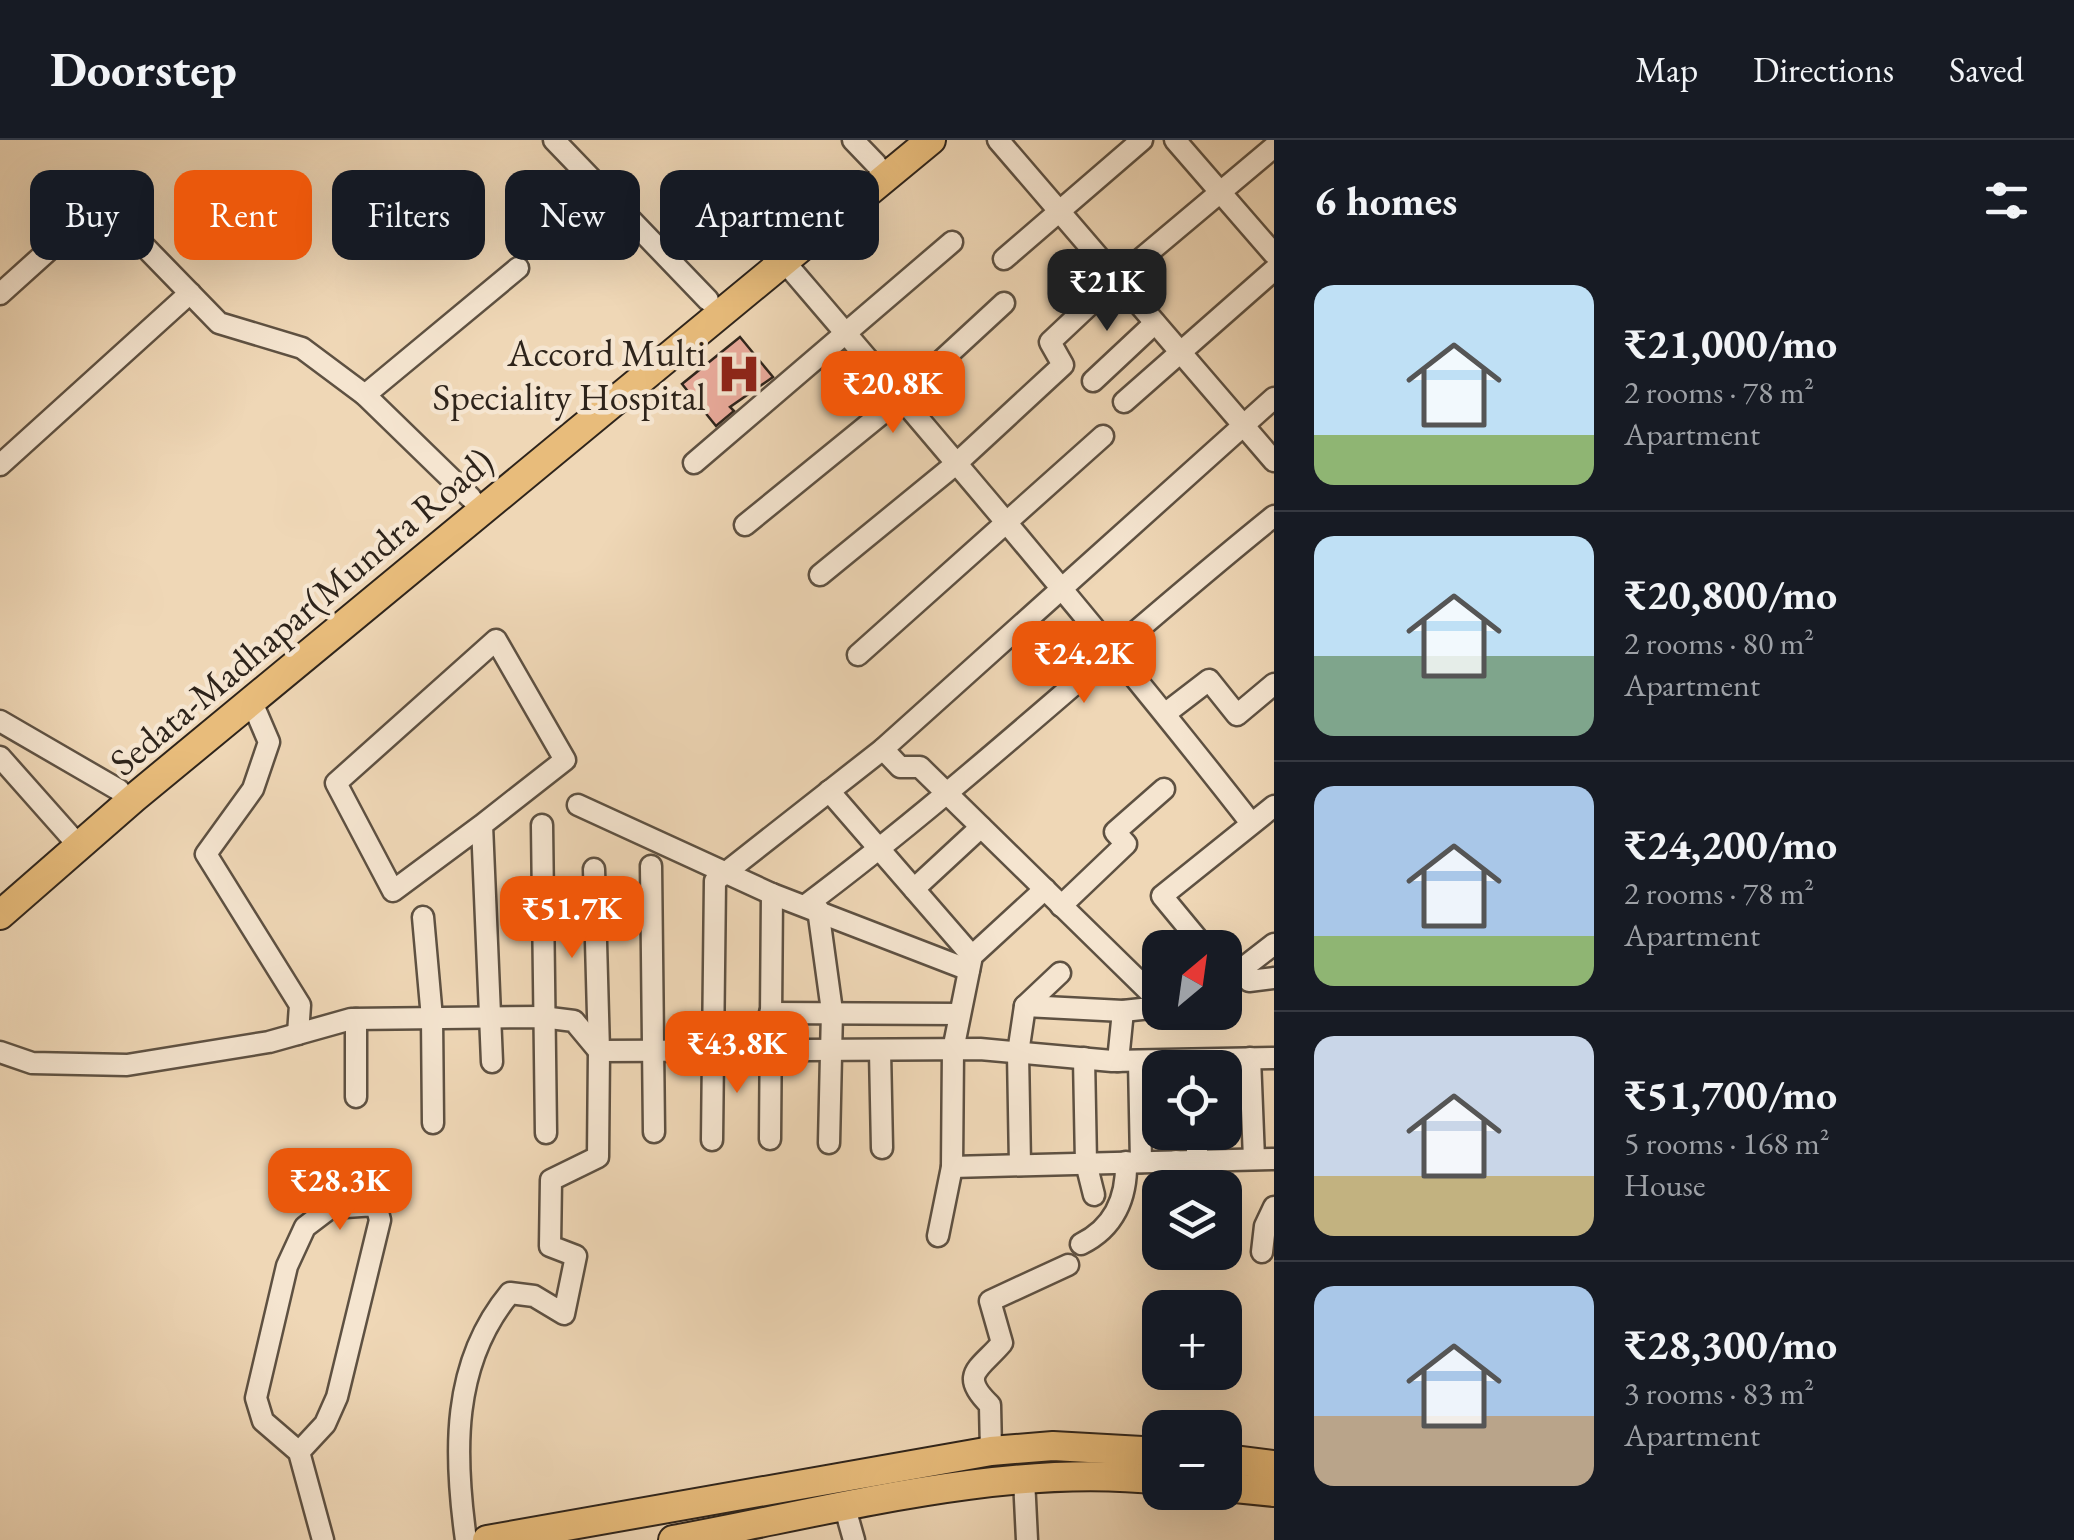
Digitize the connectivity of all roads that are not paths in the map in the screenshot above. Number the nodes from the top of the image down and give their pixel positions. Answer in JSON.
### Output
{"nodes":[{"id":1,"x":554,"y":140,"type":"edge"},
{"id":2,"x":854,"y":140,"type":"edge"},
{"id":3,"x":905,"y":140,"type":"edge"},
{"id":4,"x":931,"y":140,"type":"edge"},
{"id":5,"x":998,"y":140,"type":"edge"},
{"id":6,"x":1142,"y":140,"type":"edge"},
{"id":7,"x":1175,"y":140,"type":"edge"},
{"id":8,"x":1274,"y":147,"type":"edge"},
{"id":9,"x":876,"y":164,"type":"junction"},
{"id":10,"x":879,"y":182,"type":"edge"},
{"id":11,"x":1221,"y":193,"type":"junction"},
{"id":12,"x":1059,"y":212,"type":"junction"},
{"id":13,"x":952,"y":242,"type":"dead end"},
{"id":14,"x":1274,"y":254,"type":"edge"},
{"id":15,"x":783,"y":260,"type":"joint"},
{"id":16,"x":1004,"y":260,"type":"dead end"},
{"id":17,"x":518,"y":268,"type":"dead end"},
{"id":18,"x":1274,"y":270,"type":"edge"},
{"id":19,"x":1117,"y":278,"type":"junction"},
{"id":20,"x":190,"y":293,"type":"junction"},
{"id":21,"x":0,"y":294,"type":"edge"},
{"id":22,"x":708,"y":300,"type":"junction"},
{"id":23,"x":1004,"y":304,"type":"dead end"},
{"id":24,"x":1155,"y":323,"type":"junction"},
{"id":25,"x":845,"y":332,"type":"junction"},
{"id":26,"x":1181,"y":353,"type":"junction"},
{"id":27,"x":1093,"y":381,"type":"dead end"},
{"id":28,"x":365,"y":395,"type":"junction"},
{"id":29,"x":901,"y":398,"type":"junction"},
{"id":30,"x":1274,"y":398,"type":"edge"},
{"id":31,"x":1124,"y":402,"type":"dead end"},
{"id":32,"x":1243,"y":425,"type":"junction"},
{"id":33,"x":1103,"y":436,"type":"dead end"},
{"id":34,"x":1274,"y":461,"type":"edge"},
{"id":35,"x":694,"y":463,"type":"dead end"},
{"id":36,"x":957,"y":463,"type":"junction"},
{"id":37,"x":0,"y":464,"type":"edge"},
{"id":38,"x":472,"y":498,"type":"junction"},
{"id":39,"x":1274,"y":516,"type":"edge"},
{"id":40,"x":745,"y":525,"type":"dead end"},
{"id":41,"x":1005,"y":526,"type":"junction"},
{"id":42,"x":820,"y":575,"type":"dead end"},
{"id":43,"x":1062,"y":587,"type":"junction"},
{"id":44,"x":1114,"y":647,"type":"junction"},
{"id":45,"x":858,"y":654,"type":"dead end"},
{"id":46,"x":1274,"y":684,"type":"edge"},
{"id":47,"x":251,"y":700,"type":"junction"},
{"id":48,"x":1166,"y":713,"type":"junction"},
{"id":49,"x":0,"y":721,"type":"edge"},
{"id":50,"x":883,"y":749,"type":"junction"},
{"id":51,"x":0,"y":757,"type":"edge"},
{"id":52,"x":1164,"y":789,"type":"dead end"},
{"id":53,"x":119,"y":790,"type":"junction"},
{"id":54,"x":829,"y":790,"type":"junction"},
{"id":55,"x":946,"y":792,"type":"junction"},
{"id":56,"x":578,"y":805,"type":"dead end"},
{"id":57,"x":1274,"y":806,"type":"edge"},
{"id":58,"x":1252,"y":823,"type":"junction"},
{"id":59,"x":542,"y":824,"type":"dead end"},
{"id":60,"x":482,"y":825,"type":"junction"},
{"id":61,"x":982,"y":828,"type":"junction"},
{"id":62,"x":74,"y":840,"type":"junction"},
{"id":63,"x":880,"y":850,"type":"junction"},
{"id":64,"x":651,"y":866,"type":"dead end"},
{"id":65,"x":594,"y":869,"type":"dead end"},
{"id":66,"x":726,"y":872,"type":"junction"},
{"id":67,"x":914,"y":889,"type":"junction"},
{"id":68,"x":1045,"y":889,"type":"junction"},
{"id":69,"x":0,"y":894,"type":"edge"},
{"id":70,"x":772,"y":894,"type":"junction"},
{"id":71,"x":1061,"y":906,"type":"junction"},
{"id":72,"x":812,"y":907,"type":"junction"},
{"id":73,"x":0,"y":916,"type":"edge"},
{"id":74,"x":423,"y":917,"type":"dead end"},
{"id":75,"x":1189,"y":930,"type":"edge"},
{"id":76,"x":1274,"y":944,"type":"edge"},
{"id":77,"x":971,"y":963,"type":"junction"},
{"id":78,"x":1242,"y":967,"type":"edge"},
{"id":79,"x":1060,"y":972,"type":"dead end"},
{"id":80,"x":1274,"y":978,"type":"edge"},
{"id":81,"x":1242,"y":979,"type":"edge"},
{"id":82,"x":1142,"y":986,"type":"edge"},
{"id":83,"x":1274,"y":986,"type":"edge"},
{"id":84,"x":1026,"y":1006,"type":"junction"},
{"id":85,"x":1142,"y":1008,"type":"edge"},
{"id":86,"x":832,"y":1011,"type":"junction"},
{"id":87,"x":1124,"y":1011,"type":"junction"},
{"id":88,"x":770,"y":1013,"type":"junction"},
{"id":89,"x":959,"y":1014,"type":"junction"},
{"id":90,"x":542,"y":1017,"type":"junction"},
{"id":91,"x":356,"y":1018,"type":"junction"},
{"id":92,"x":432,"y":1018,"type":"junction"},
{"id":93,"x":491,"y":1018,"type":"junction"},
{"id":94,"x":298,"y":1034,"type":"junction"},
{"id":95,"x":954,"y":1050,"type":"junction"},
{"id":96,"x":599,"y":1051,"type":"junction"},
{"id":97,"x":880,"y":1051,"type":"junction"},
{"id":98,"x":654,"y":1052,"type":"junction"},
{"id":99,"x":712,"y":1052,"type":"junction"},
{"id":100,"x":769,"y":1052,"type":"junction"},
{"id":101,"x":831,"y":1052,"type":"junction"},
{"id":102,"x":1018,"y":1052,"type":"junction"},
{"id":103,"x":1,"y":1053,"type":"edge"},
{"id":104,"x":1084,"y":1058,"type":"junction"},
{"id":105,"x":1250,"y":1058,"type":"junction"},
{"id":106,"x":1274,"y":1058,"type":"edge"},
{"id":107,"x":1242,"y":1059,"type":"edge"},
{"id":108,"x":1118,"y":1061,"type":"junction"},
{"id":109,"x":1139,"y":1061,"type":"junction"},
{"id":110,"x":1142,"y":1061,"type":"edge"},
{"id":111,"x":492,"y":1062,"type":"dead end"},
{"id":112,"x":356,"y":1097,"type":"dead end"},
{"id":113,"x":433,"y":1123,"type":"dead end"},
{"id":114,"x":654,"y":1132,"type":"dead end"},
{"id":115,"x":546,"y":1133,"type":"dead end"},
{"id":116,"x":770,"y":1139,"type":"dead end"},
{"id":117,"x":712,"y":1140,"type":"dead end"},
{"id":118,"x":829,"y":1143,"type":"dead end"},
{"id":119,"x":882,"y":1148,"type":"dead end"},
{"id":120,"x":1190,"y":1150,"type":"edge"},
{"id":121,"x":1264,"y":1159,"type":"edge"},
{"id":122,"x":1186,"y":1161,"type":"junction"},
{"id":123,"x":1134,"y":1162,"type":"junction"},
{"id":124,"x":1086,"y":1164,"type":"junction"},
{"id":125,"x":1020,"y":1165,"type":"junction"},
{"id":126,"x":952,"y":1167,"type":"junction"},
{"id":127,"x":1183,"y":1170,"type":"edge"},
{"id":128,"x":1094,"y":1195,"type":"dead end"},
{"id":129,"x":1274,"y":1207,"type":"edge"},
{"id":130,"x":938,"y":1236,"type":"dead end"},
{"id":131,"x":1080,"y":1244,"type":"dead end"},
{"id":132,"x":1262,"y":1252,"type":"dead end"},
{"id":133,"x":1068,"y":1266,"type":"dead end"},
{"id":134,"x":1142,"y":1451,"type":"edge"},
{"id":135,"x":299,"y":1452,"type":"junction"},
{"id":136,"x":991,"y":1452,"type":"junction"},
{"id":137,"x":1242,"y":1462,"type":"edge"},
{"id":138,"x":1274,"y":1465,"type":"edge"},
{"id":139,"x":1024,"y":1478,"type":"junction"},
{"id":140,"x":1142,"y":1478,"type":"edge"},
{"id":141,"x":1242,"y":1489,"type":"edge"},
{"id":142,"x":1274,"y":1492,"type":"edge"},
{"id":143,"x":845,"y":1508,"type":"junction"},
{"id":144,"x":323,"y":1540,"type":"edge"},
{"id":145,"x":466,"y":1540,"type":"edge"},
{"id":146,"x":487,"y":1540,"type":"edge"},
{"id":147,"x":673,"y":1540,"type":"edge"},
{"id":148,"x":854,"y":1540,"type":"edge"},
{"id":149,"x":1028,"y":1540,"type":"edge"}],
"edges":[{"from":1,"to":22,"type":"street"},
{"from":2,"to":9,"type":"street"},
{"from":3,"to":9,"type":"main road","name":"Sedata-Madhapar(Mundra Road)"},
{"from":4,"to":10,"type":"main road","name":"Sedata-Madhapar(Mundra Road)"},
{"from":5,"to":12,"type":"street"},
{"from":6,"to":12,"type":"street"},
{"from":7,"to":11,"type":"street"},
{"from":8,"to":11,"type":"street"},
{"from":9,"to":22,"type":"main road","name":"Sedata-Madhapar(Mundra Road)"},
{"from":11,"to":14,"type":"street"},
{"from":11,"to":19,"type":"street"},
{"from":12,"to":16,"type":"street"},
{"from":12,"to":19,"type":"street"},
{"from":13,"to":25,"type":"street"},
{"from":15,"to":25,"type":"street"},
{"from":15,"to":47,"type":"main road","name":"Sedata-Madhapar(Mundra Road)"},
{"from":17,"to":28,"type":"street"},
{"from":18,"to":26,"type":"street"},
{"from":19,"to":24,"type":"street"},
{"from":19,"to":36,"type":"street"},
{"from":20,"to":21,"type":"street"},
{"from":20,"to":28,"type":"street"},
{"from":20,"to":37,"type":"street"},
{"from":22,"to":38,"type":"main road","name":"Sedata-Madhapar(Mundra Road)"},
{"from":23,"to":29,"type":"street"},
{"from":24,"to":26,"type":"street"},
{"from":24,"to":27,"type":"street"},
{"from":25,"to":29,"type":"street"},
{"from":25,"to":35,"type":"street"},
{"from":26,"to":31,"type":"street"},
{"from":26,"to":32,"type":"street"},
{"from":28,"to":38,"type":"street"},
{"from":29,"to":36,"type":"street"},
{"from":29,"to":40,"type":"street"},
{"from":30,"to":32,"type":"street"},
{"from":32,"to":34,"type":"street"},
{"from":32,"to":43,"type":"street"},
{"from":33,"to":41,"type":"street"},
{"from":36,"to":41,"type":"street"},
{"from":36,"to":42,"type":"street"},
{"from":38,"to":53,"type":"main road","name":"Sedata-Madhapar(Mundra Road)"},
{"from":39,"to":44,"type":"street"},
{"from":41,"to":43,"type":"street"},
{"from":41,"to":45,"type":"street"},
{"from":43,"to":44,"type":"street"},
{"from":43,"to":50,"type":"street"},
{"from":44,"to":48,"type":"street"},
{"from":44,"to":55,"type":"street"},
{"from":46,"to":48,"type":"street"},
{"from":47,"to":62,"type":"main road","name":"Sedata-Madhapar(Mundra Road)"},
{"from":47,"to":94,"type":"street"},
{"from":48,"to":58,"type":"street"},
{"from":49,"to":53,"type":"street"},
{"from":50,"to":54,"type":"street"},
{"from":50,"to":55,"type":"street"},
{"from":51,"to":62,"type":"street"},
{"from":52,"to":71,"type":"street"},
{"from":53,"to":62,"type":"main road","name":"Sedata-Madhapar(Mundra Road)"},
{"from":54,"to":63,"type":"street"},
{"from":54,"to":66,"type":"street"},
{"from":55,"to":61,"type":"street"},
{"from":55,"to":63,"type":"street"},
{"from":56,"to":66,"type":"street"},
{"from":57,"to":58,"type":"street"},
{"from":58,"to":75,"type":"street"},
{"from":59,"to":90,"type":"street"},
{"from":60,"to":60,"type":"street"},
{"from":60,"to":93,"type":"street"},
{"from":61,"to":67,"type":"street"},
{"from":61,"to":68,"type":"street"},
{"from":62,"to":69,"type":"main road","name":"Sedata-Madhapar(Mundra Road)"},
{"from":62,"to":73,"type":"main road","name":"Sedata-Madhapar(Mundra Road)"},
{"from":63,"to":67,"type":"street"},
{"from":63,"to":72,"type":"street"},
{"from":64,"to":98,"type":"street"},
{"from":65,"to":96,"type":"street"},
{"from":66,"to":70,"type":"street"},
{"from":66,"to":99,"type":"street"},
{"from":67,"to":77,"type":"street"},
{"from":68,"to":71,"type":"street"},
{"from":68,"to":77,"type":"street"},
{"from":70,"to":72,"type":"street"},
{"from":70,"to":88,"type":"street"},
{"from":71,"to":82,"type":"street"},
{"from":72,"to":77,"type":"street"},
{"from":72,"to":86,"type":"street"},
{"from":74,"to":92,"type":"street"},
{"from":76,"to":78,"type":"street"},
{"from":77,"to":89,"type":"street"},
{"from":79,"to":84,"type":"street"},
{"from":80,"to":81,"type":"street"},
{"from":80,"to":83,"type":"street"},
{"from":84,"to":87,"type":"street"},
{"from":84,"to":102,"type":"street"},
{"from":85,"to":87,"type":"street"},
{"from":86,"to":88,"type":"street"},
{"from":86,"to":89,"type":"street"},
{"from":86,"to":101,"type":"street"},
{"from":87,"to":108,"type":"street"},
{"from":88,"to":100,"type":"street"},
{"from":89,"to":95,"type":"street"},
{"from":90,"to":93,"type":"street"},
{"from":90,"to":96,"type":"street"},
{"from":90,"to":115,"type":"street"},
{"from":91,"to":92,"type":"street"},
{"from":91,"to":94,"type":"street"},
{"from":91,"to":112,"type":"street"},
{"from":92,"to":93,"type":"street"},
{"from":92,"to":113,"type":"street"},
{"from":93,"to":111,"type":"street"},
{"from":94,"to":103,"type":"street"},
{"from":95,"to":97,"type":"street"},
{"from":95,"to":102,"type":"street"},
{"from":95,"to":126,"type":"street"},
{"from":96,"to":98,"type":"street"},
{"from":96,"to":145,"type":"street"},
{"from":97,"to":101,"type":"street"},
{"from":97,"to":119,"type":"street"},
{"from":98,"to":99,"type":"street"},
{"from":98,"to":114,"type":"street"},
{"from":99,"to":100,"type":"street"},
{"from":99,"to":117,"type":"street"},
{"from":100,"to":101,"type":"street"},
{"from":100,"to":116,"type":"street"},
{"from":101,"to":118,"type":"street"},
{"from":102,"to":104,"type":"street"},
{"from":102,"to":125,"type":"street"},
{"from":104,"to":108,"type":"street"},
{"from":104,"to":124,"type":"street"},
{"from":105,"to":106,"type":"street"},
{"from":105,"to":107,"type":"street"},
{"from":105,"to":121,"type":"street"},
{"from":108,"to":109,"type":"street"},
{"from":109,"to":110,"type":"street"},
{"from":109,"to":123,"type":"street"},
{"from":120,"to":122,"type":"street"},
{"from":121,"to":122,"type":"street"},
{"from":122,"to":123,"type":"street"},
{"from":122,"to":127,"type":"street"},
{"from":123,"to":124,"type":"street"},
{"from":123,"to":131,"type":"street"},
{"from":124,"to":125,"type":"street"},
{"from":124,"to":128,"type":"street"},
{"from":125,"to":126,"type":"street"},
{"from":126,"to":130,"type":"street"},
{"from":129,"to":132,"type":"street"},
{"from":133,"to":136,"type":"street"},
{"from":134,"to":136,"type":"main road"},
{"from":135,"to":135,"type":"street"},
{"from":135,"to":144,"type":"street"},
{"from":136,"to":146,"type":"main road"},
{"from":137,"to":138,"type":"main road"},
{"from":139,"to":140,"type":"main road"},
{"from":139,"to":143,"type":"main road"},
{"from":139,"to":149,"type":"street"},
{"from":141,"to":142,"type":"main road"},
{"from":143,"to":147,"type":"main road"},
{"from":143,"to":148,"type":"street"}]}
